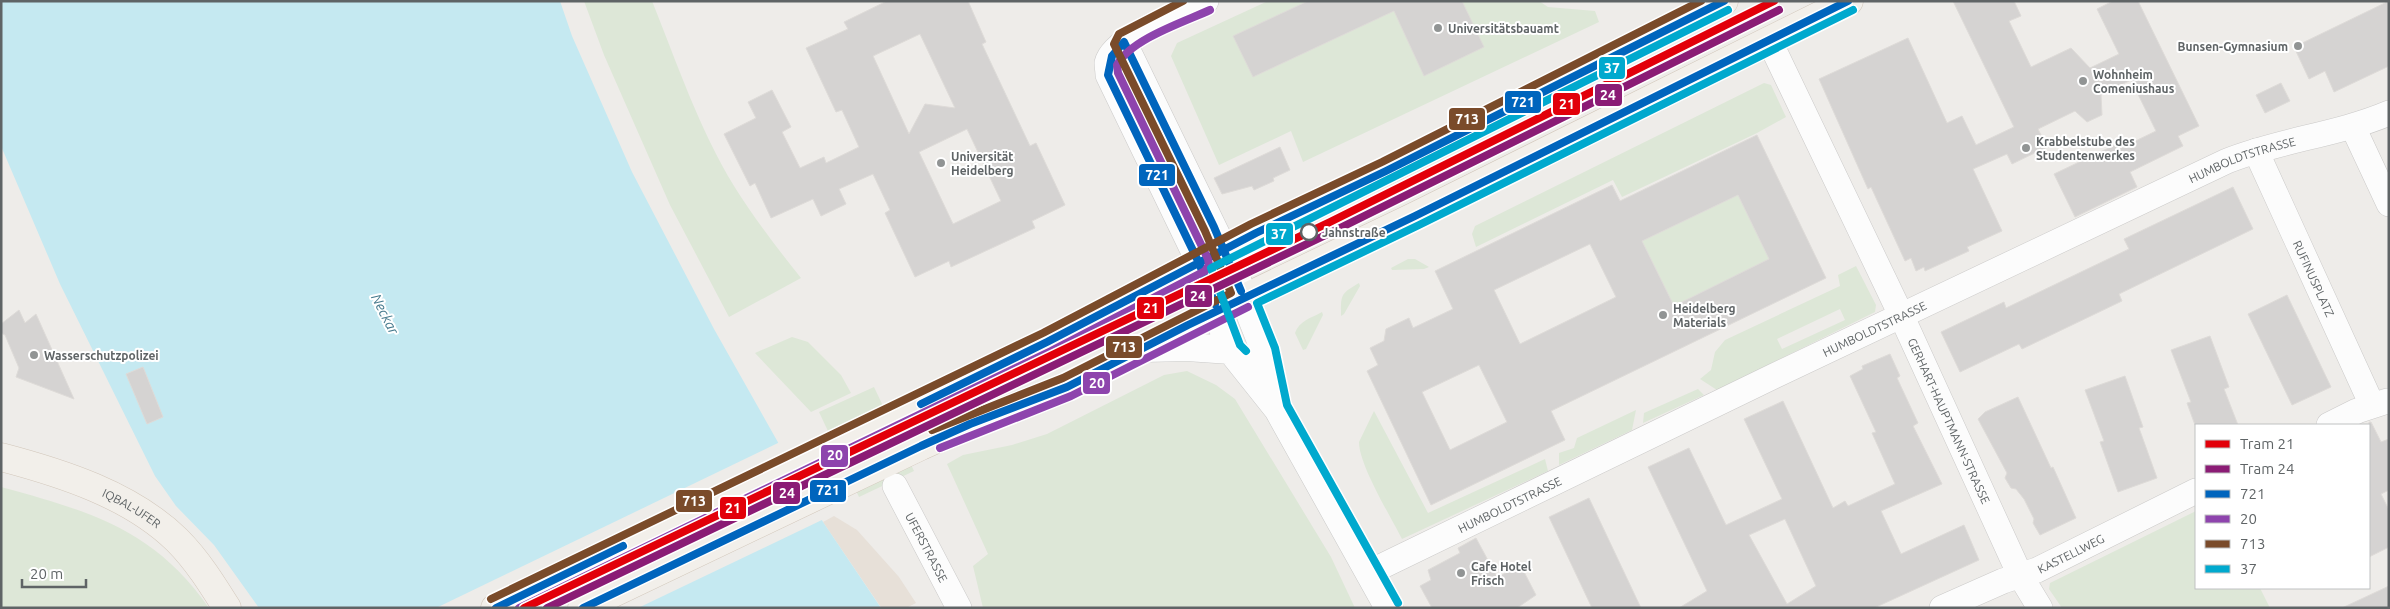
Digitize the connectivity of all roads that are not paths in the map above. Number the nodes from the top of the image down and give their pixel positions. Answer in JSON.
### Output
{"nodes":[{"id":1,"x":1206,"y":1,"type":"edge"},
{"id":2,"x":1724,"y":1,"type":"edge"},
{"id":3,"x":1849,"y":1,"type":"edge"},
{"id":4,"x":1124,"y":42,"type":"junction"},
{"id":5,"x":1770,"y":42,"type":"junction"},
{"id":6,"x":2389,"y":113,"type":"edge"},
{"id":7,"x":2353,"y":127,"type":"junction"},
{"id":8,"x":2256,"y":151,"type":"junction"},
{"id":9,"x":2389,"y":204,"type":"edge"},
{"id":10,"x":1224,"y":250,"type":"junction"},
{"id":11,"x":1198,"y":263,"type":"junction"},
{"id":12,"x":1244,"y":298,"type":"junction"},
{"id":13,"x":1217,"y":311,"type":"junction"},
{"id":14,"x":1902,"y":317,"type":"junction"},
{"id":15,"x":1144,"y":348,"type":"junction"},
{"id":16,"x":1231,"y":350,"type":"junction"},
{"id":17,"x":2380,"y":403,"type":"edge"},
{"id":18,"x":1278,"y":409,"type":"junction"},
{"id":19,"x":2331,"y":424,"type":"edge"},
{"id":20,"x":1,"y":457,"type":"edge"},
{"id":21,"x":895,"y":486,"type":"dead end"},
{"id":22,"x":2195,"y":491,"type":"edge"},
{"id":23,"x":1370,"y":572,"type":"junction"},
{"id":24,"x":2020,"y":575,"type":"junction"},
{"id":25,"x":227,"y":608,"type":"edge"},
{"id":26,"x":494,"y":608,"type":"edge"},
{"id":27,"x":582,"y":608,"type":"edge"},
{"id":28,"x":960,"y":608,"type":"edge"},
{"id":29,"x":1389,"y":608,"type":"edge"},
{"id":30,"x":1942,"y":608,"type":"edge"},
{"id":31,"x":2040,"y":608,"type":"edge"}],
"edges":[{"from":1,"to":4,"type":"street"},
{"from":2,"to":10,"type":"main road"},
{"from":3,"to":5,"type":"main road"},
{"from":4,"to":10,"type":"street"},
{"from":4,"to":11,"type":"street"},
{"from":5,"to":12,"type":"main road"},
{"from":5,"to":14,"type":"street","name":"GERHART-HAUPTMANN-STRASSE"},
{"from":6,"to":7,"type":"street","name":"HUMBOLDTSTRASSE"},
{"from":7,"to":8,"type":"street","name":"HUMBOLDTSTRASSE"},
{"from":7,"to":9,"type":"street"},
{"from":8,"to":14,"type":"street","name":"HUMBOLDTSTRASSE"},
{"from":8,"to":17,"type":"street","name":"RUFINUSPLATZ"},
{"from":10,"to":11,"type":"main road"},
{"from":10,"to":12,"type":"street"},
{"from":11,"to":13,"type":"street"},
{"from":11,"to":26,"type":"main road"},
{"from":12,"to":13,"type":"main road"},
{"from":12,"to":18,"type":"street"},
{"from":13,"to":15,"type":"main road"},
{"from":13,"to":16,"type":"street"},
{"from":14,"to":23,"type":"street","name":"HUMBOLDTSTRASSE"},
{"from":14,"to":24,"type":"street","name":"GERHART-HAUPTMANN-STRASSE"},
{"from":15,"to":16,"type":"street"},
{"from":15,"to":27,"type":"main road"},
{"from":16,"to":18,"type":"street"},
{"from":17,"to":19,"type":"street"},
{"from":18,"to":23,"type":"street"},
{"from":20,"to":25,"type":"main road","name":"IQBAL-UFER"},
{"from":21,"to":28,"type":"street","name":"UFERSTRASSE"},
{"from":22,"to":24,"type":"street","name":"KASTELLWEG"},
{"from":23,"to":29,"type":"street"},
{"from":24,"to":30,"type":"street","name":"KASTELLWEG"},
{"from":24,"to":31,"type":"street","name":"GERHART-HAUPTMANN-STRASSE"}]}
